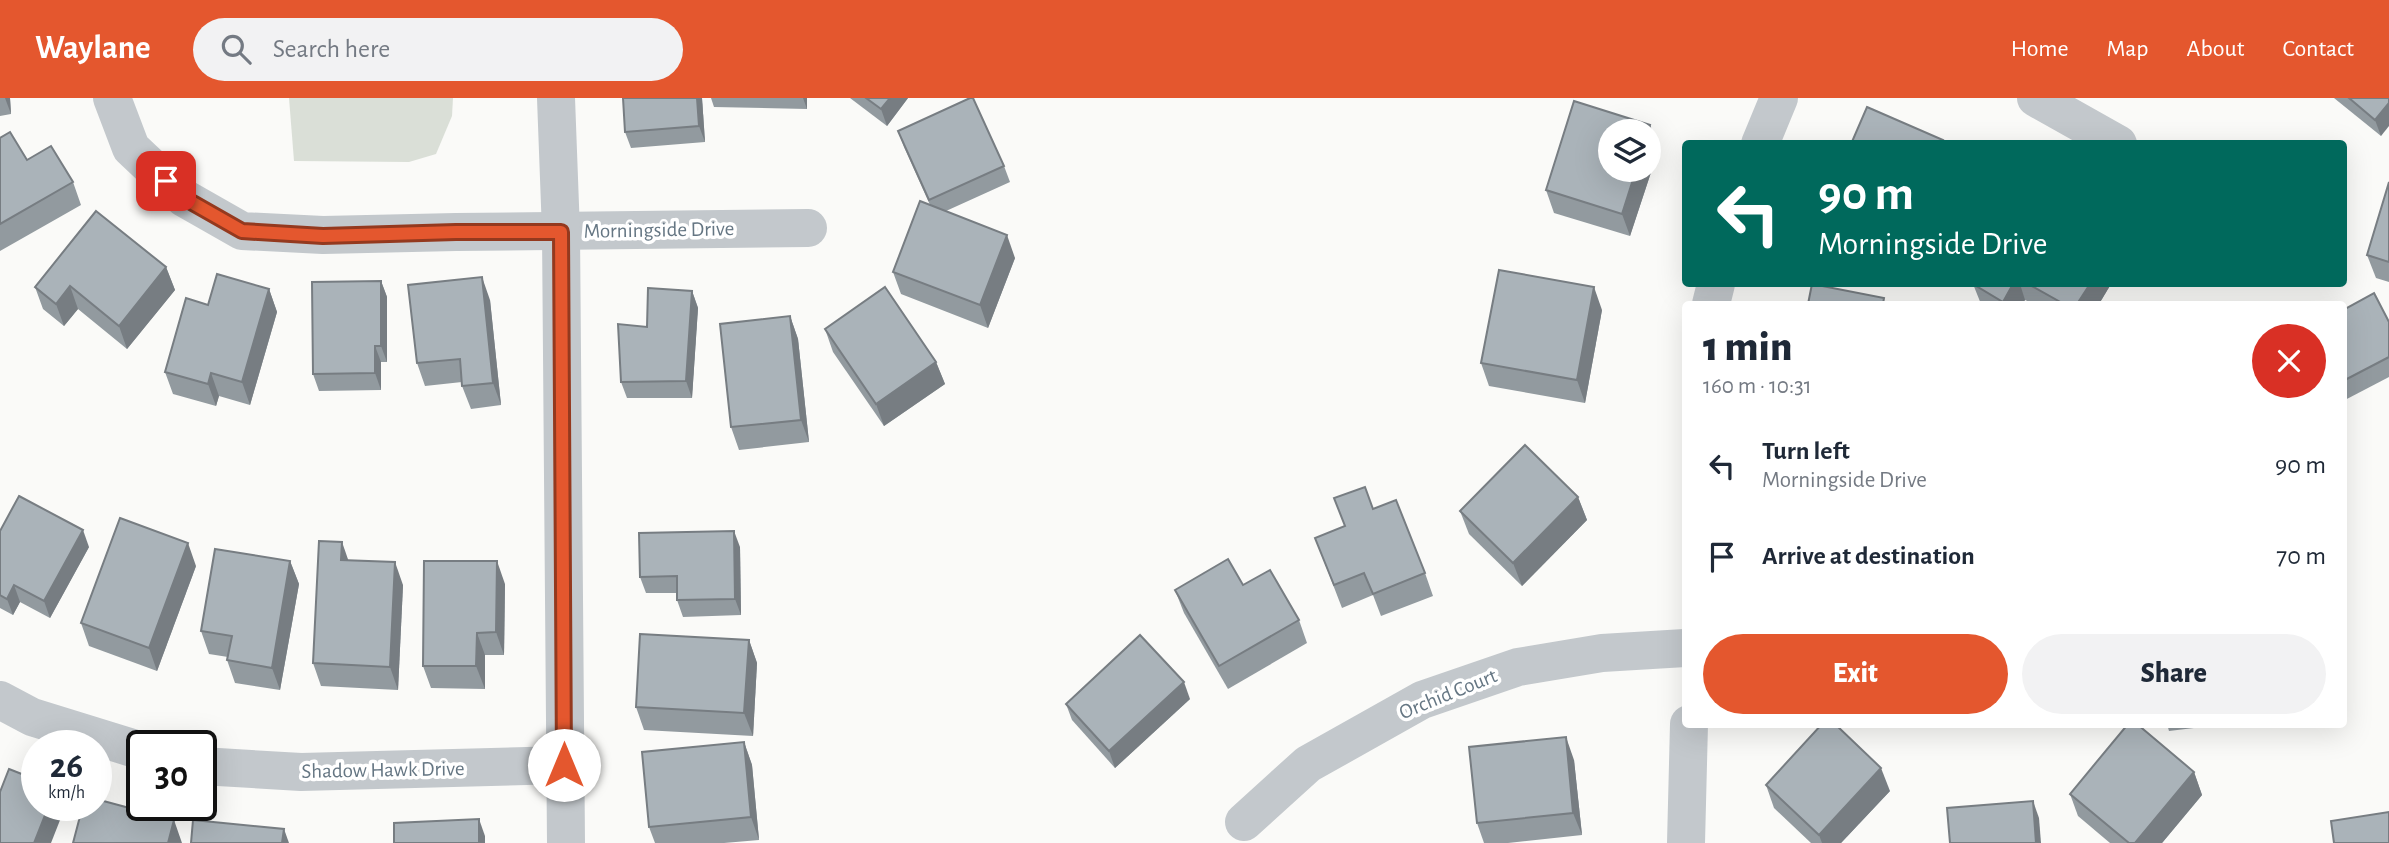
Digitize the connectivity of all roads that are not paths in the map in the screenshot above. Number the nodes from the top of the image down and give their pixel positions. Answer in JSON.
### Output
{"nodes":[{"id":1,"x":112,"y":98,"type":"edge"},
{"id":2,"x":556,"y":98,"type":"edge"},
{"id":3,"x":1779,"y":98,"type":"edge"},
{"id":4,"x":2036,"y":98,"type":"edge"},
{"id":5,"x":1762,"y":140,"type":"edge"},
{"id":6,"x":2111,"y":140,"type":"edge"},
{"id":7,"x":808,"y":228,"type":"dead end"},
{"id":8,"x":561,"y":232,"type":"junction"},
{"id":9,"x":1682,"y":648,"type":"edge"},
{"id":10,"x":0,"y":700,"type":"edge"},
{"id":11,"x":1689,"y":728,"type":"edge"},
{"id":12,"x":126,"y":746,"type":"edge"},
{"id":13,"x":564,"y":765,"type":"junction"},
{"id":14,"x":217,"y":767,"type":"edge"},
{"id":15,"x":1244,"y":822,"type":"dead end"},
{"id":16,"x":566,"y":843,"type":"edge"},
{"id":17,"x":1686,"y":843,"type":"edge"}],
"edges":[{"from":1,"to":8,"type":"street","name":"Morningside Drive"},
{"from":2,"to":8,"type":"street"},
{"from":3,"to":5,"type":"street"},
{"from":4,"to":6,"type":"street"},
{"from":7,"to":8,"type":"street","name":"Morningside Drive"},
{"from":8,"to":13,"type":"street"},
{"from":9,"to":15,"type":"street","name":"Orchid Court"},
{"from":10,"to":12,"type":"street"},
{"from":11,"to":17,"type":"street"},
{"from":13,"to":14,"type":"street","name":"Shadow Hawk Drive"},
{"from":13,"to":16,"type":"street"}]}
